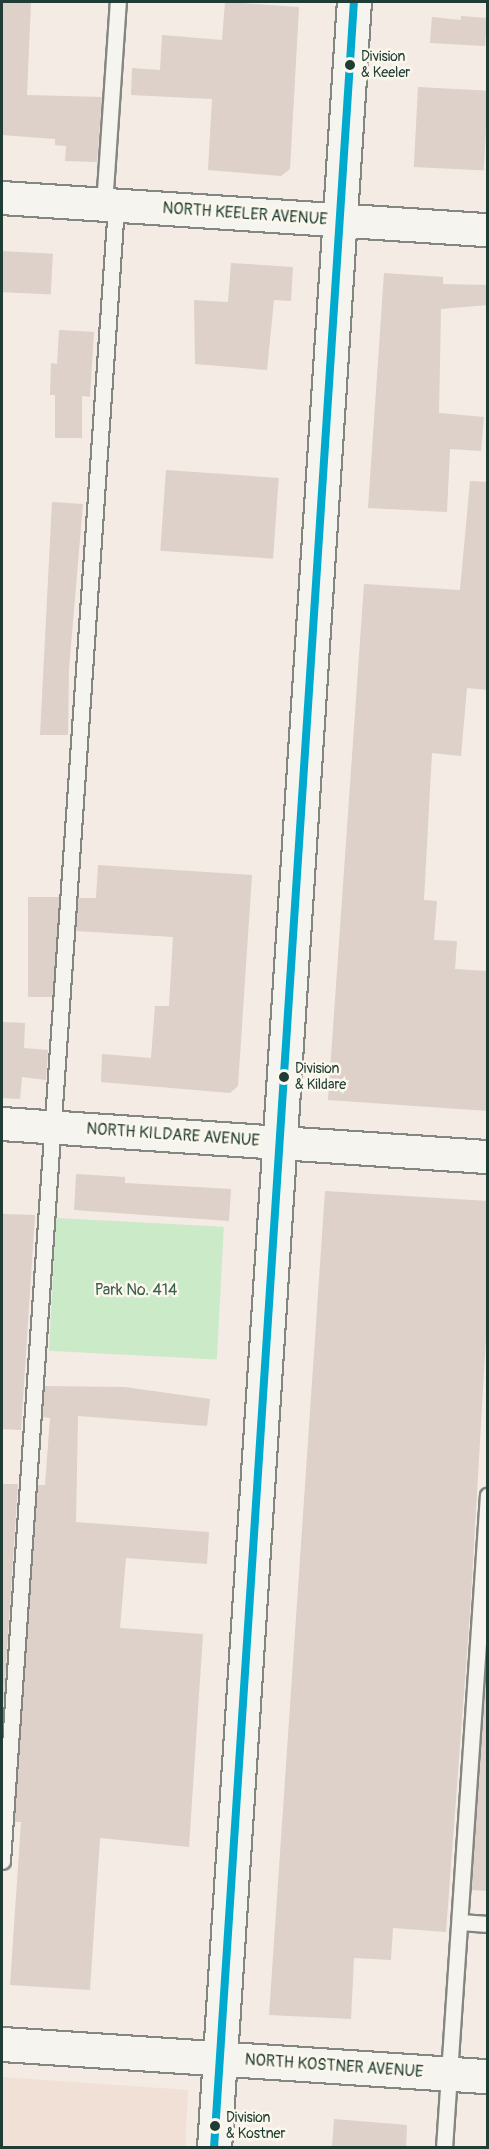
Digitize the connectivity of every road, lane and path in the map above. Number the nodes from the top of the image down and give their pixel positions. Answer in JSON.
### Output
{"nodes":[{"id":1,"x":118,"y":2,"type":"edge"},
{"id":2,"x":354,"y":2,"type":"edge"},
{"id":3,"x":2,"y":198,"type":"edge"},
{"id":4,"x":110,"y":205,"type":"junction"},
{"id":5,"x":339,"y":220,"type":"junction"},
{"id":6,"x":488,"y":230,"type":"edge"},
{"id":7,"x":2,"y":1124,"type":"edge"},
{"id":8,"x":52,"y":1127,"type":"junction"},
{"id":9,"x":279,"y":1142,"type":"junction"},
{"id":10,"x":488,"y":1156,"type":"edge"},
{"id":11,"x":488,"y":1495,"type":"edge"},
{"id":12,"x":2,"y":1861,"type":"edge"},
{"id":13,"x":460,"y":1922,"type":"junction"},
{"id":14,"x":488,"y":1924,"type":"edge"},
{"id":15,"x":2,"y":2044,"type":"edge"},
{"id":16,"x":220,"y":2058,"type":"junction"},
{"id":17,"x":449,"y":2074,"type":"junction"},
{"id":18,"x":488,"y":2076,"type":"edge"},
{"id":19,"x":214,"y":2148,"type":"edge"},
{"id":20,"x":444,"y":2148,"type":"edge"}],
"edges":[{"from":1,"to":4,"type":"lane"},
{"from":2,"to":5,"type":"main road"},
{"from":3,"to":4,"type":"street","name":"NORTH KEELER AVENUE"},
{"from":4,"to":5,"type":"street","name":"NORTH KEELER AVENUE"},
{"from":4,"to":8,"type":"lane"},
{"from":5,"to":6,"type":"street","name":"NORTH KEELER AVENUE"},
{"from":5,"to":9,"type":"main road"},
{"from":7,"to":8,"type":"street","name":"NORTH KILDARE AVENUE"},
{"from":8,"to":9,"type":"street","name":"NORTH KILDARE AVENUE"},
{"from":8,"to":12,"type":"lane"},
{"from":9,"to":10,"type":"street","name":"NORTH KILDARE AVENUE"},
{"from":9,"to":16,"type":"main road"},
{"from":11,"to":13,"type":"lane"},
{"from":13,"to":14,"type":"lane"},
{"from":13,"to":17,"type":"lane"},
{"from":15,"to":16,"type":"main road","name":"NORTH KOSTNER AVENUE"},
{"from":16,"to":17,"type":"main road","name":"NORTH KOSTNER AVENUE"},
{"from":16,"to":19,"type":"main road"},
{"from":17,"to":18,"type":"main road","name":"NORTH KOSTNER AVENUE"},
{"from":17,"to":20,"type":"lane"}]}
